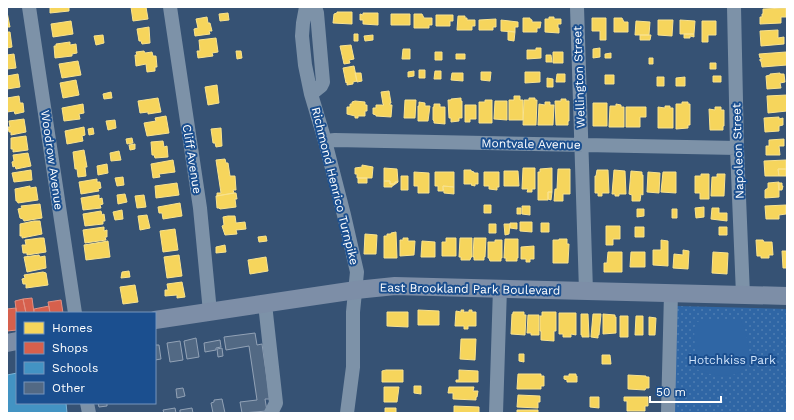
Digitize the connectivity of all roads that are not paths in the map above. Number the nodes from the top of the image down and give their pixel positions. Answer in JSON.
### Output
{"nodes":[{"id":1,"x":30,"y":7,"type":"edge"},
{"id":2,"x":170,"y":7,"type":"edge"},
{"id":3,"x":306,"y":7,"type":"edge"},
{"id":4,"x":315,"y":7,"type":"edge"},
{"id":5,"x":577,"y":7,"type":"edge"},
{"id":6,"x":734,"y":7,"type":"edge"},
{"id":7,"x":311,"y":94,"type":"junction"},
{"id":8,"x":325,"y":141,"type":"junction"},
{"id":9,"x":581,"y":145,"type":"junction"},
{"id":10,"x":737,"y":148,"type":"junction"},
{"id":11,"x":500,"y":288,"type":"junction"},
{"id":12,"x":356,"y":290,"type":"junction"},
{"id":13,"x":586,"y":290,"type":"junction"},
{"id":14,"x":671,"y":293,"type":"junction"},
{"id":15,"x":743,"y":295,"type":"junction"},
{"id":16,"x":787,"y":296,"type":"edge"},
{"id":17,"x":265,"y":304,"type":"junction"},
{"id":18,"x":75,"y":312,"type":"edge"},
{"id":19,"x":210,"y":312,"type":"junction"},
{"id":20,"x":156,"y":320,"type":"edge"},
{"id":21,"x":271,"y":413,"type":"edge"},
{"id":22,"x":347,"y":413,"type":"edge"},
{"id":23,"x":496,"y":413,"type":"edge"},
{"id":24,"x":668,"y":413,"type":"edge"}],
"edges":[{"from":1,"to":18,"type":"street","name":"Woodrow Avenue"},
{"from":2,"to":19,"type":"street","name":"Cliff Avenue"},
{"from":3,"to":7,"type":"street","name":"Richmond Henrico Turnpike"},
{"from":4,"to":7,"type":"street"},
{"from":5,"to":9,"type":"street","name":"Wellington Street"},
{"from":6,"to":10,"type":"street","name":"Napoleon Street"},
{"from":7,"to":8,"type":"street","name":"Richmond Henrico Turnpike"},
{"from":8,"to":9,"type":"street","name":"Montvale Avenue"},
{"from":8,"to":12,"type":"street","name":"Richmond Henrico Turnpike"},
{"from":9,"to":10,"type":"street","name":"Montvale Avenue"},
{"from":9,"to":13,"type":"street","name":"Wellington Street"},
{"from":10,"to":15,"type":"street","name":"Napoleon Street"},
{"from":11,"to":12,"type":"main road","name":"East Brookland Park Boulevard"},
{"from":11,"to":13,"type":"main road","name":"East Brookland Park Boulevard"},
{"from":11,"to":23,"type":"street"},
{"from":12,"to":17,"type":"main road","name":"East Brookland Park Boulevard"},
{"from":12,"to":22,"type":"street","name":"Richmond Henrico Turnpike"},
{"from":13,"to":14,"type":"main road","name":"East Brookland Park Boulevard"},
{"from":14,"to":15,"type":"main road","name":"East Brookland Park Boulevard"},
{"from":14,"to":24,"type":"street"},
{"from":15,"to":16,"type":"main road","name":"East Brookland Park Boulevard"},
{"from":17,"to":19,"type":"main road","name":"East Brookland Park Boulevard"},
{"from":17,"to":21,"type":"street"},
{"from":19,"to":20,"type":"main road","name":"East Brookland Park Boulevard"}]}
